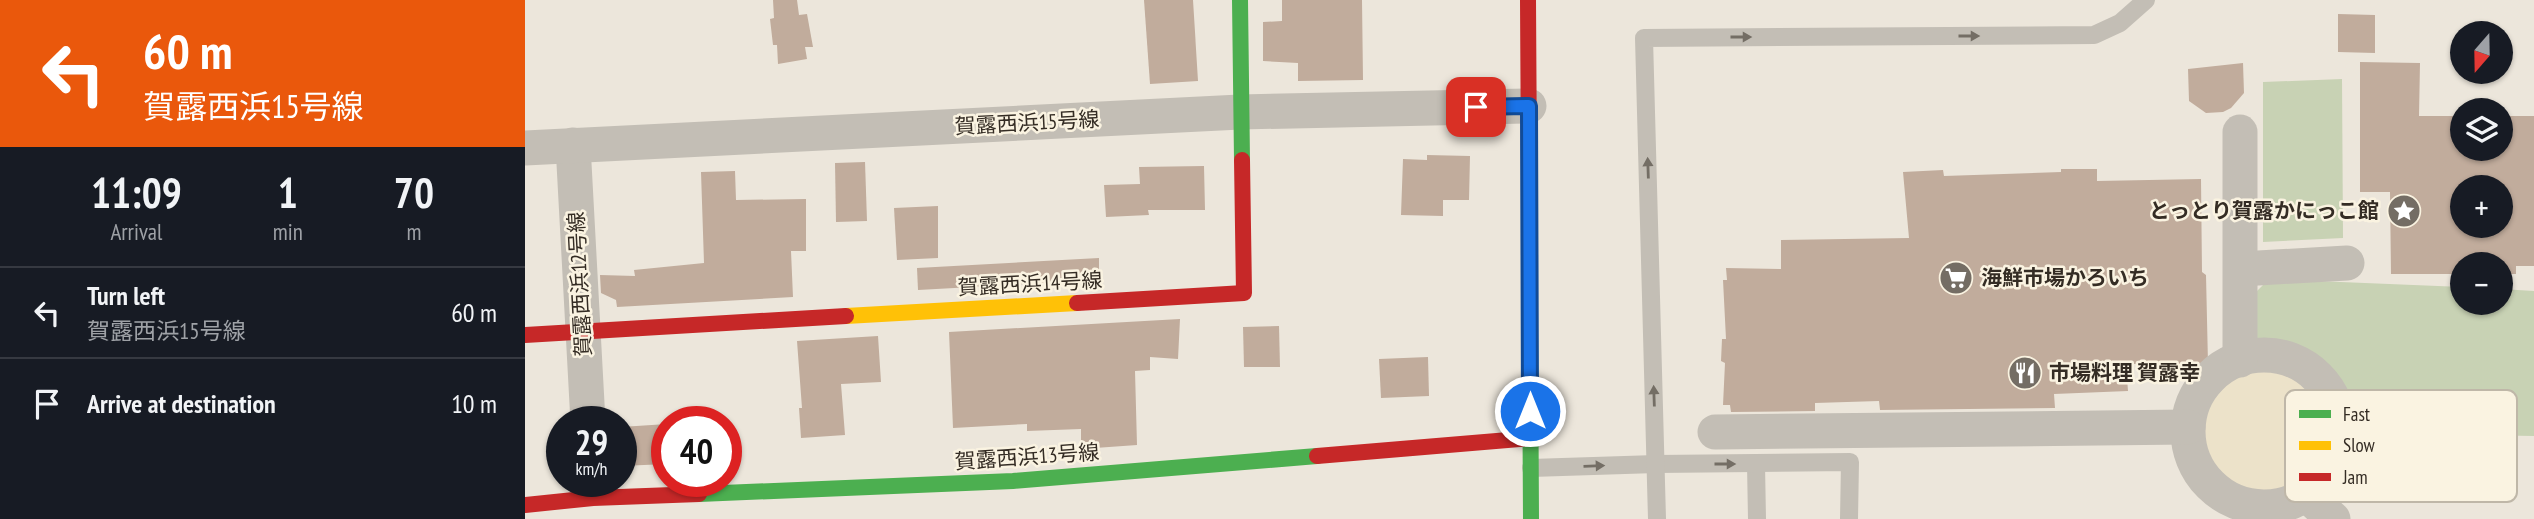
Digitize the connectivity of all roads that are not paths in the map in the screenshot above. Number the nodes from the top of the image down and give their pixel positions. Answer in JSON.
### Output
{"nodes":[{"id":1,"x":1240,"y":0,"type":"edge"},
{"id":2,"x":1528,"y":0,"type":"edge"},
{"id":3,"x":2146,"y":0,"type":"edge"},
{"id":4,"x":1529,"y":106,"type":"junction"},
{"id":5,"x":1240,"y":113,"type":"junction"},
{"id":6,"x":2240,"y":132,"type":"dead end"},
{"id":7,"x":573,"y":145,"type":"junction"},
{"id":8,"x":525,"y":148,"type":"edge"},
{"id":9,"x":2347,"y":263,"type":"dead end"},
{"id":10,"x":2241,"y":269,"type":"junction"},
{"id":11,"x":583,"y":332,"type":"junction"},
{"id":12,"x":525,"y":335,"type":"edge"},
{"id":13,"x":2240,"y":360,"type":"junction"},
{"id":14,"x":2327,"y":390,"type":"edge"},
{"id":15,"x":587,"y":406,"type":"edge"},
{"id":16,"x":2188,"y":428,"type":"junction"},
{"id":17,"x":1715,"y":432,"type":"dead end"},
{"id":18,"x":1531,"y":438,"type":"junction"},
{"id":19,"x":1656,"y":464,"type":"junction"},
{"id":20,"x":1756,"y":464,"type":"junction"},
{"id":21,"x":1531,"y":468,"type":"junction"},
{"id":22,"x":593,"y":499,"type":"edge"},
{"id":23,"x":2290,"y":502,"type":"edge"},
{"id":24,"x":2315,"y":502,"type":"edge"},
{"id":25,"x":525,"y":505,"type":"edge"},
{"id":26,"x":1531,"y":519,"type":"edge"},
{"id":27,"x":1657,"y":519,"type":"edge"},
{"id":28,"x":1757,"y":519,"type":"edge"},
{"id":29,"x":1849,"y":519,"type":"edge"},
{"id":30,"x":2333,"y":519,"type":"edge"}],
"edges":[{"from":1,"to":5,"type":"street","name":"賀露西浜14号線"},
{"from":2,"to":4,"type":"street"},
{"from":19,"to":3,"type":"lane","one_way":true},
{"from":4,"to":5,"type":"street","name":"賀露西浜15号線"},
{"from":4,"to":18,"type":"street"},
{"from":5,"to":7,"type":"street","name":"賀露西浜15号線"},
{"from":5,"to":11,"type":"street","name":"賀露西浜14号線"},
{"from":6,"to":10,"type":"street"},
{"from":7,"to":8,"type":"street","name":"賀露西浜15号線"},
{"from":7,"to":11,"type":"street","name":"賀露西浜12号線"},
{"from":9,"to":10,"type":"street"},
{"from":10,"to":13,"type":"street"},
{"from":11,"to":12,"type":"street","name":"賀露西浜14号線"},
{"from":11,"to":15,"type":"street","name":"賀露西浜12号線"},
{"from":13,"to":14,"type":"street"},
{"from":13,"to":16,"type":"street"},
{"from":16,"to":17,"type":"street"},
{"from":16,"to":23,"type":"street"},
{"from":18,"to":21,"type":"street"},
{"from":18,"to":22,"type":"street","name":"賀露西浜13号線"},
{"from":19,"to":20,"type":"lane","one_way":true},
{"from":21,"to":19,"type":"lane","one_way":true},
{"from":19,"to":27,"type":"lane"},
{"from":20,"to":28,"type":"lane"},
{"from":20,"to":29,"type":"lane"},
{"from":21,"to":26,"type":"street"},
{"from":22,"to":25,"type":"street","name":"賀露西浜13号線"},
{"from":24,"to":30,"type":"street"}]}
